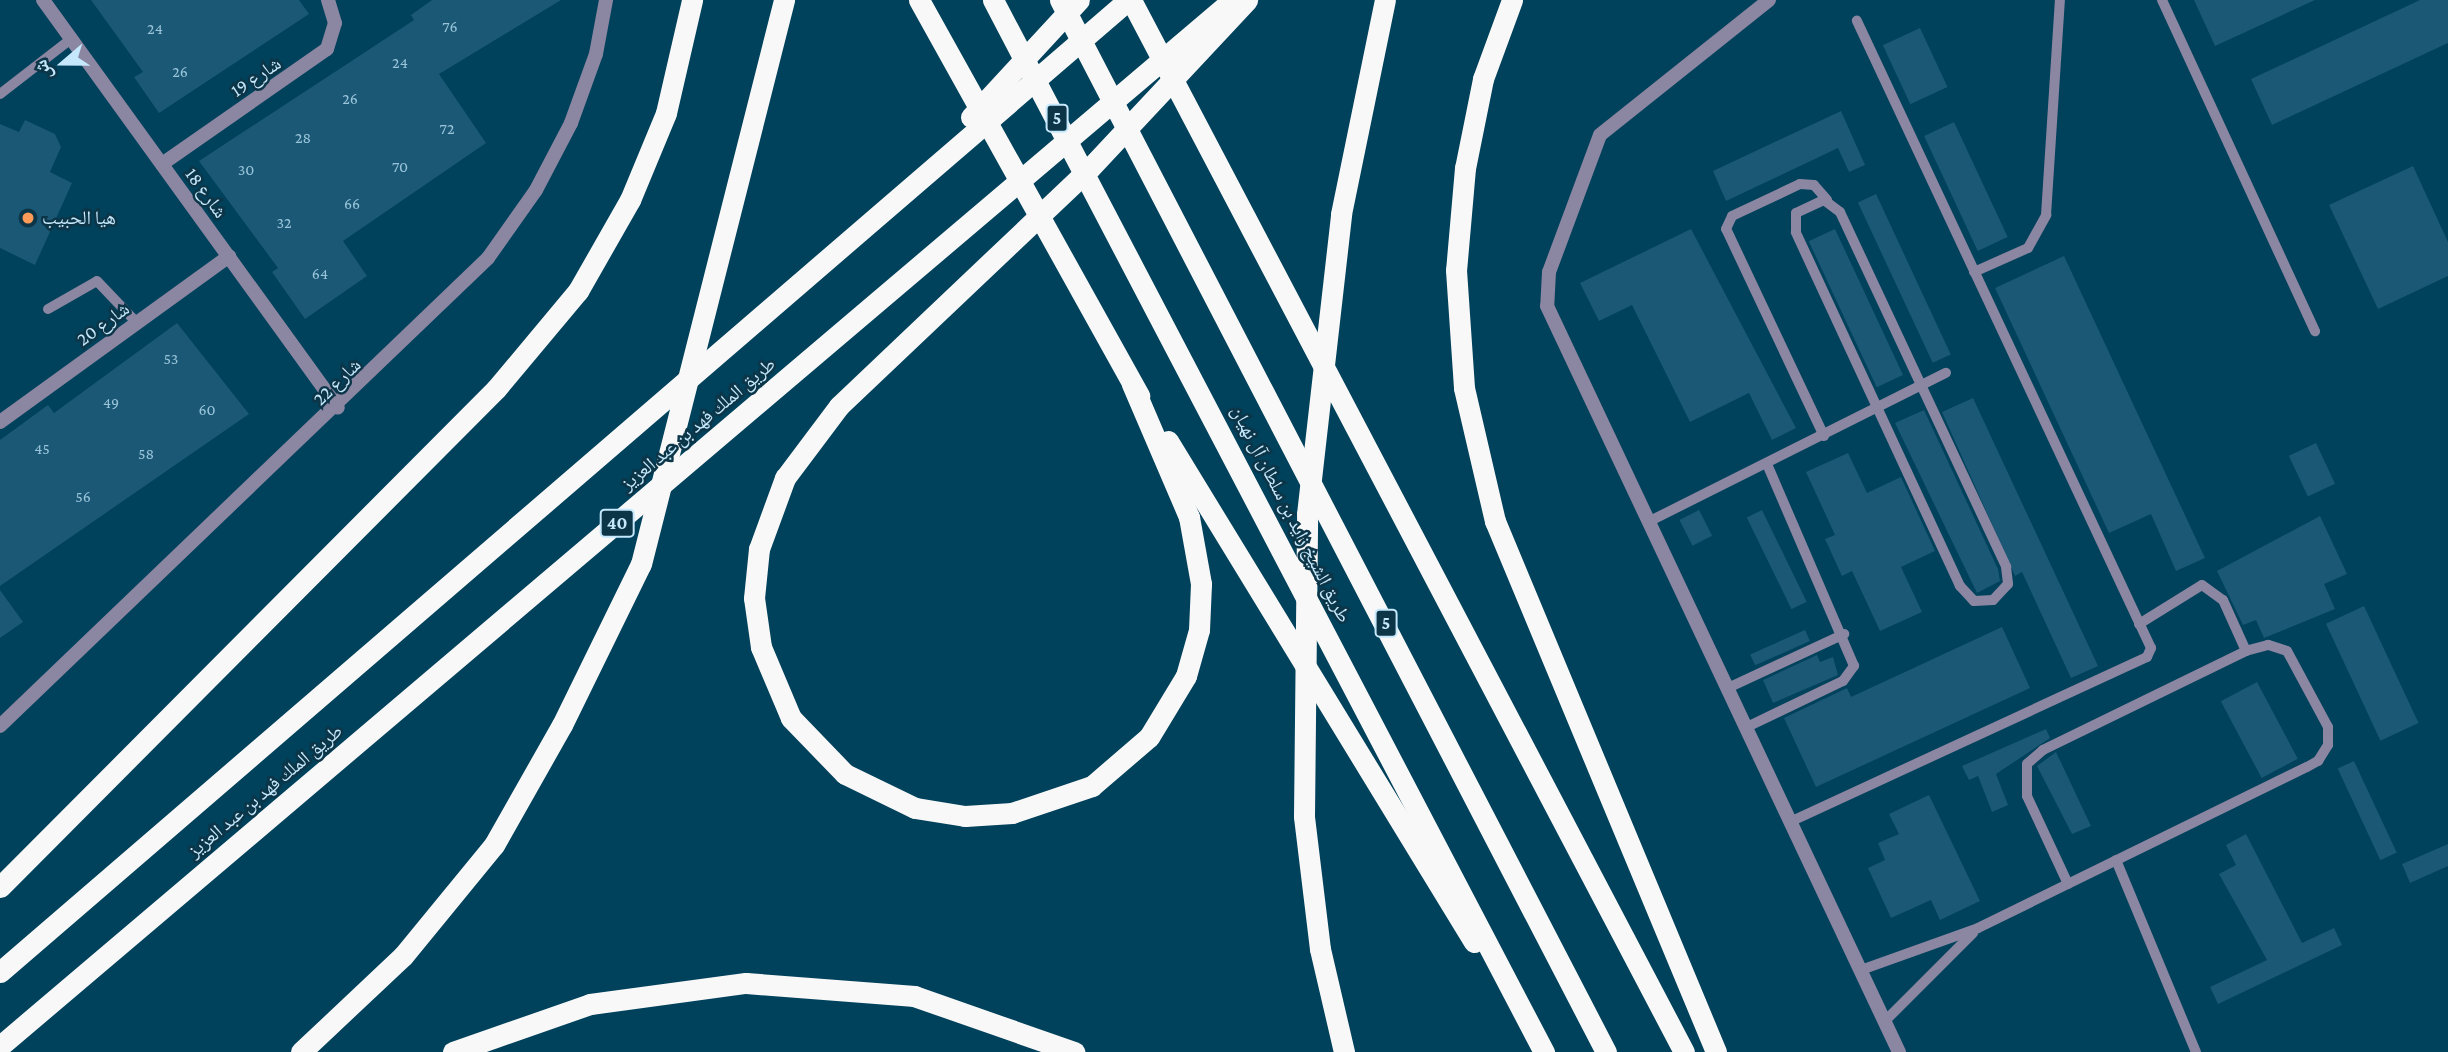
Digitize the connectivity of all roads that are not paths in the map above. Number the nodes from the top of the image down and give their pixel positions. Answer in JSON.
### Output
{"nodes":[{"id":1,"x":43,"y":0,"type":"edge"},
{"id":2,"x":328,"y":0,"type":"edge"},
{"id":3,"x":606,"y":0,"type":"edge"},
{"id":4,"x":692,"y":0,"type":"edge"},
{"id":5,"x":784,"y":0,"type":"edge"},
{"id":6,"x":993,"y":0,"type":"edge"},
{"id":7,"x":1060,"y":0,"type":"edge"},
{"id":8,"x":1079,"y":0,"type":"edge"},
{"id":9,"x":1130,"y":0,"type":"edge"},
{"id":10,"x":1233,"y":0,"type":"edge"},
{"id":11,"x":1247,"y":0,"type":"edge"},
{"id":12,"x":1385,"y":0,"type":"edge"},
{"id":13,"x":1512,"y":0,"type":"edge"},
{"id":14,"x":1769,"y":0,"type":"edge"},
{"id":15,"x":2060,"y":0,"type":"edge"},
{"id":16,"x":2162,"y":0,"type":"edge"},
{"id":17,"x":922,"y":6,"type":"edge"},
{"id":18,"x":1857,"y":21,"type":"dead end"},
{"id":19,"x":71,"y":39,"type":"junction"},
{"id":20,"x":0,"y":94,"type":"edge"},
{"id":21,"x":162,"y":164,"type":"junction"},
{"id":22,"x":922,"y":175,"type":"junction"},
{"id":23,"x":1827,"y":200,"type":"junction"},
{"id":24,"x":229,"y":256,"type":"junction"},
{"id":25,"x":1974,"y":272,"type":"junction"},
{"id":26,"x":48,"y":309,"type":"dead end"},
{"id":27,"x":137,"y":323,"type":"junction"},
{"id":28,"x":2315,"y":331,"type":"dead end"},
{"id":29,"x":1946,"y":373,"type":"dead end"},
{"id":30,"x":1132,"y":384,"type":"junction"},
{"id":31,"x":1922,"y":386,"type":"junction"},
{"id":32,"x":338,"y":408,"type":"junction"},
{"id":33,"x":1877,"y":408,"type":"junction"},
{"id":34,"x":0,"y":422,"type":"edge"},
{"id":35,"x":1824,"y":436,"type":"junction"},
{"id":36,"x":1767,"y":464,"type":"junction"},
{"id":37,"x":1650,"y":521,"type":"junction"},
{"id":38,"x":2139,"y":624,"type":"junction"},
{"id":39,"x":1844,"y":634,"type":"junction"},
{"id":40,"x":2246,"y":651,"type":"junction"},
{"id":41,"x":1730,"y":687,"type":"junction"},
{"id":42,"x":0,"y":726,"type":"edge"},
{"id":43,"x":1749,"y":726,"type":"junction"},
{"id":44,"x":1792,"y":821,"type":"junction"},
{"id":45,"x":2116,"y":860,"type":"junction"},
{"id":46,"x":2068,"y":884,"type":"junction"},
{"id":47,"x":0,"y":887,"type":"edge"},
{"id":48,"x":1978,"y":928,"type":"junction"},
{"id":49,"x":1861,"y":970,"type":"junction"},
{"id":50,"x":0,"y":972,"type":"edge"},
{"id":51,"x":1514,"y":994,"type":"junction"},
{"id":52,"x":1885,"y":1022,"type":"junction"},
{"id":53,"x":0,"y":1045,"type":"edge"},
{"id":54,"x":301,"y":1052,"type":"edge"},
{"id":55,"x":453,"y":1052,"type":"edge"},
{"id":56,"x":1074,"y":1052,"type":"edge"},
{"id":57,"x":1344,"y":1052,"type":"edge"},
{"id":58,"x":1544,"y":1052,"type":"edge"},
{"id":59,"x":1606,"y":1052,"type":"edge"},
{"id":60,"x":1684,"y":1052,"type":"edge"},
{"id":61,"x":1716,"y":1052,"type":"edge"},
{"id":62,"x":1899,"y":1052,"type":"edge"},
{"id":63,"x":2196,"y":1052,"type":"edge"}],
"edges":[{"from":1,"to":19,"type":"street","name":"شارع 18"},
{"from":2,"to":21,"type":"street","name":"شارع 19"},
{"from":3,"to":32,"type":"street","name":"شارع 22"},
{"from":4,"to":47,"type":"highway"},
{"from":5,"to":54,"type":"highway"},
{"from":6,"to":51,"type":"highway","name":"طريق الشيخ زايد بن سلطان آل نهيان","number":"5"},
{"from":7,"to":59,"type":"highway","name":"طريق الشيخ زايد بن سلطان آل نهيان","number":"5"},
{"from":8,"to":22,"type":"highway"},
{"from":9,"to":22,"type":"highway","name":"طريق الملك فهد بن عبد العزيز"},
{"from":9,"to":60,"type":"highway"},
{"from":10,"to":53,"type":"highway","name":"طريق الملك فهد بن عبد العزيز","number":"40"},
{"from":11,"to":30,"type":"highway"},
{"from":12,"to":57,"type":"highway"},
{"from":13,"to":61,"type":"highway"},
{"from":14,"to":37,"type":"street"},
{"from":15,"to":25,"type":"lane"},
{"from":16,"to":28,"type":"lane"},
{"from":17,"to":30,"type":"highway"},
{"from":18,"to":25,"type":"lane"},
{"from":19,"to":20,"type":"lane"},
{"from":19,"to":21,"type":"street","name":"شارع 18"},
{"from":21,"to":24,"type":"street","name":"شارع 18"},
{"from":22,"to":50,"type":"highway","name":"طريق الملك فهد بن عبد العزيز"},
{"from":23,"to":31,"type":"lane"},
{"from":23,"to":33,"type":"lane"},
{"from":23,"to":35,"type":"lane"},
{"from":24,"to":27,"type":"street","name":"شارع 20"},
{"from":24,"to":32,"type":"street","name":"شارع 18"},
{"from":25,"to":38,"type":"lane"},
{"from":26,"to":27,"type":"lane"},
{"from":27,"to":34,"type":"street","name":"شارع 20"},
{"from":29,"to":31,"type":"lane"},
{"from":30,"to":51,"type":"highway"},
{"from":31,"to":33,"type":"lane"},
{"from":31,"to":33,"type":"lane"},
{"from":32,"to":42,"type":"street","name":"شارع 22"},
{"from":33,"to":35,"type":"lane"},
{"from":35,"to":36,"type":"lane"},
{"from":36,"to":37,"type":"lane"},
{"from":36,"to":39,"type":"lane"},
{"from":37,"to":41,"type":"street"},
{"from":38,"to":40,"type":"lane"},
{"from":38,"to":44,"type":"lane"},
{"from":39,"to":41,"type":"lane"},
{"from":39,"to":43,"type":"lane"},
{"from":40,"to":45,"type":"lane"},
{"from":40,"to":46,"type":"lane"},
{"from":41,"to":43,"type":"street"},
{"from":43,"to":44,"type":"street"},
{"from":44,"to":49,"type":"street"},
{"from":45,"to":46,"type":"lane"},
{"from":45,"to":63,"type":"lane"},
{"from":46,"to":48,"type":"lane"},
{"from":48,"to":49,"type":"lane"},
{"from":48,"to":52,"type":"lane"},
{"from":49,"to":52,"type":"street"},
{"from":51,"to":58,"type":"highway","name":"طريق الشيخ زايد بن سلطان آل نهيان","number":"5"},
{"from":52,"to":62,"type":"street"},
{"from":55,"to":56,"type":"highway"}]}
